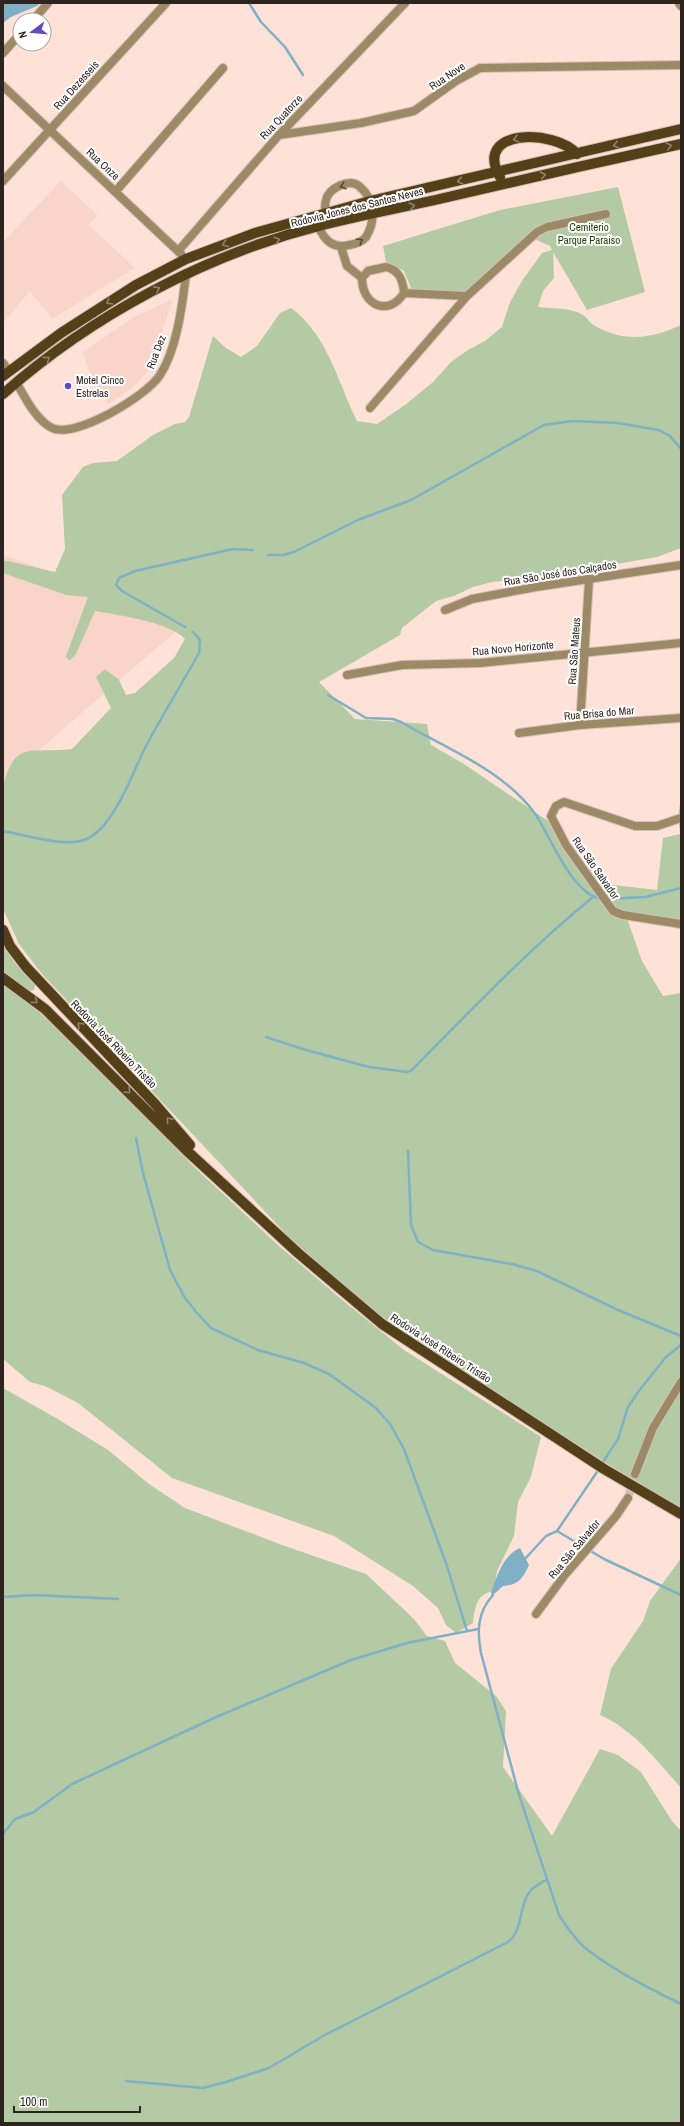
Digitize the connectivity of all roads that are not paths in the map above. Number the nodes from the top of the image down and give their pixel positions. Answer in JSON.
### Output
{"nodes":[{"id":1,"x":48,"y":3,"type":"edge"},
{"id":2,"x":166,"y":3,"type":"edge"},
{"id":3,"x":405,"y":3,"type":"edge"},
{"id":4,"x":679,"y":3,"type":"edge"},
{"id":5,"x":681,"y":6,"type":"edge"},
{"id":6,"x":40,"y":12,"type":"edge"},
{"id":7,"x":12,"y":43,"type":"edge"},
{"id":8,"x":3,"y":53,"type":"edge"},
{"id":9,"x":681,"y":65,"type":"edge"},
{"id":10,"x":223,"y":68,"type":"dead end"},
{"id":11,"x":3,"y":86,"type":"edge"},
{"id":12,"x":681,"y":129,"type":"edge"},
{"id":13,"x":50,"y":130,"type":"junction"},
{"id":14,"x":279,"y":135,"type":"junction"},
{"id":15,"x":681,"y":144,"type":"edge"},
{"id":16,"x":578,"y":154,"type":"junction"},
{"id":17,"x":498,"y":172,"type":"junction"},
{"id":18,"x":3,"y":181,"type":"edge"},
{"id":19,"x":504,"y":184,"type":"junction"},
{"id":20,"x":116,"y":191,"type":"junction"},
{"id":21,"x":370,"y":201,"type":"junction"},
{"id":22,"x":325,"y":212,"type":"junction"},
{"id":23,"x":374,"y":214,"type":"junction"},
{"id":24,"x":606,"y":214,"type":"dead end"},
{"id":25,"x":318,"y":226,"type":"junction"},
{"id":26,"x":341,"y":247,"type":"junction"},
{"id":27,"x":179,"y":250,"type":"junction"},
{"id":28,"x":186,"y":259,"type":"junction"},
{"id":29,"x":186,"y":275,"type":"junction"},
{"id":30,"x":362,"y":278,"type":"junction"},
{"id":31,"x":404,"y":293,"type":"junction"},
{"id":32,"x":467,"y":296,"type":"junction"},
{"id":33,"x":4,"y":372,"type":"edge"},
{"id":34,"x":16,"y":382,"type":"junction"},
{"id":35,"x":3,"y":394,"type":"edge"},
{"id":36,"x":370,"y":408,"type":"dead end"},
{"id":37,"x":681,"y":565,"type":"edge"},
{"id":38,"x":589,"y":580,"type":"junction"},
{"id":39,"x":445,"y":610,"type":"dead end"},
{"id":40,"x":681,"y":643,"type":"edge"},
{"id":41,"x":586,"y":652,"type":"junction"},
{"id":42,"x":347,"y":675,"type":"dead end"},
{"id":43,"x":681,"y":718,"type":"edge"},
{"id":44,"x":580,"y":725,"type":"junction"},
{"id":45,"x":519,"y":734,"type":"dead end"},
{"id":46,"x":681,"y":818,"type":"edge"},
{"id":47,"x":681,"y":924,"type":"edge"},
{"id":48,"x":3,"y":930,"type":"edge"},
{"id":49,"x":3,"y":978,"type":"edge"},
{"id":50,"x":211,"y":1173,"type":"junction"},
{"id":51,"x":681,"y":1382,"type":"edge"},
{"id":52,"x":635,"y":1474,"type":"tunnel mouth"},
{"id":53,"x":628,"y":1498,"type":"tunnel mouth"},
{"id":54,"x":681,"y":1514,"type":"edge"},
{"id":55,"x":536,"y":1614,"type":"dead end"}],
"edges":[{"from":1,"to":6,"type":"street"},
{"from":2,"to":13,"type":"street","name":"Rua Dezesseis"},
{"from":3,"to":14,"type":"street","name":"Rua Quatorze"},
{"from":4,"to":5,"type":"street"},
{"from":7,"to":8,"type":"street"},
{"from":9,"to":14,"type":"street","name":"Rua Nove"},
{"from":10,"to":20,"type":"street"},
{"from":11,"to":13,"type":"street","name":"Rua Onze"},
{"from":12,"to":16,"type":"main road","name":"Rodovia Jones dos Santos Neves","one_way":true},
{"from":13,"to":18,"type":"street","name":"Rua Dezesseis"},
{"from":13,"to":20,"type":"street","name":"Rua Onze"},
{"from":14,"to":27,"type":"street","name":"Rua Quatorze"},
{"from":19,"to":15,"type":"main road","name":"Rodovia Jones dos Santos Neves","one_way":true},
{"from":16,"to":17,"type":"main road","name":"Rodovia Jones dos Santos Neves"},
{"from":16,"to":17,"type":"main road","one_way":true},
{"from":17,"to":19,"type":"main road"},
{"from":17,"to":21,"type":"main road","name":"Rodovia Jones dos Santos Neves","one_way":true},
{"from":23,"to":19,"type":"main road","name":"Rodovia Jones dos Santos Neves","one_way":true},
{"from":20,"to":27,"type":"street","name":"Rua Onze"},
{"from":21,"to":22,"type":"main road","name":"Rodovia Jones dos Santos Neves"},
{"from":21,"to":22,"type":"street","one_way":true},
{"from":21,"to":23,"type":"street"},
{"from":22,"to":28,"type":"main road","name":"Rodovia Jones dos Santos Neves","one_way":true},
{"from":23,"to":25,"type":"main road","name":"Rodovia Jones dos Santos Neves"},
{"from":26,"to":23,"type":"street","one_way":true},
{"from":24,"to":32,"type":"street"},
{"from":25,"to":26,"type":"street"},
{"from":29,"to":25,"type":"main road","name":"Rodovia Jones dos Santos Neves","one_way":true},
{"from":26,"to":30,"type":"street"},
{"from":27,"to":28,"type":"street","name":"Rua Onze"},
{"from":28,"to":33,"type":"main road","name":"Rodovia Jones dos Santos Neves","one_way":true},
{"from":34,"to":29,"type":"main road","name":"Rodovia Jones dos Santos Neves","one_way":true},
{"from":29,"to":34,"type":"street","name":"Rua Dez"},
{"from":30,"to":31,"type":"street"},
{"from":30,"to":31,"type":"street"},
{"from":31,"to":32,"type":"street"},
{"from":32,"to":36,"type":"street"},
{"from":34,"to":35,"type":"main road","name":"Rodovia Jones dos Santos Neves"},
{"from":37,"to":38,"type":"street","name":"Rua São José dos Calçados"},
{"from":38,"to":39,"type":"street","name":"Rua São José dos Calçados"},
{"from":38,"to":41,"type":"street","name":"Rua São Mateus"},
{"from":40,"to":41,"type":"street","name":"Rua Novo Horizonte"},
{"from":41,"to":42,"type":"street","name":"Rua Novo Horizonte"},
{"from":41,"to":44,"type":"street","name":"Rua São Mateus"},
{"from":43,"to":44,"type":"street","name":"Rua Brisa do Mar"},
{"from":44,"to":45,"type":"street","name":"Rua Brisa do Mar"},
{"from":46,"to":47,"type":"street","name":"Rua São Salvador"},
{"from":50,"to":48,"type":"main road","name":"Rodovia José Ribeiro Tristão","one_way":true},
{"from":49,"to":50,"type":"main road","name":"Rodovia José Ribeiro Tristão","one_way":true},
{"from":50,"to":54,"type":"main road","name":"Rodovia José Ribeiro Tristão"},
{"from":51,"to":52,"type":"street"},
{"from":53,"to":55,"type":"street","name":"Rua São Salvador"}]}
